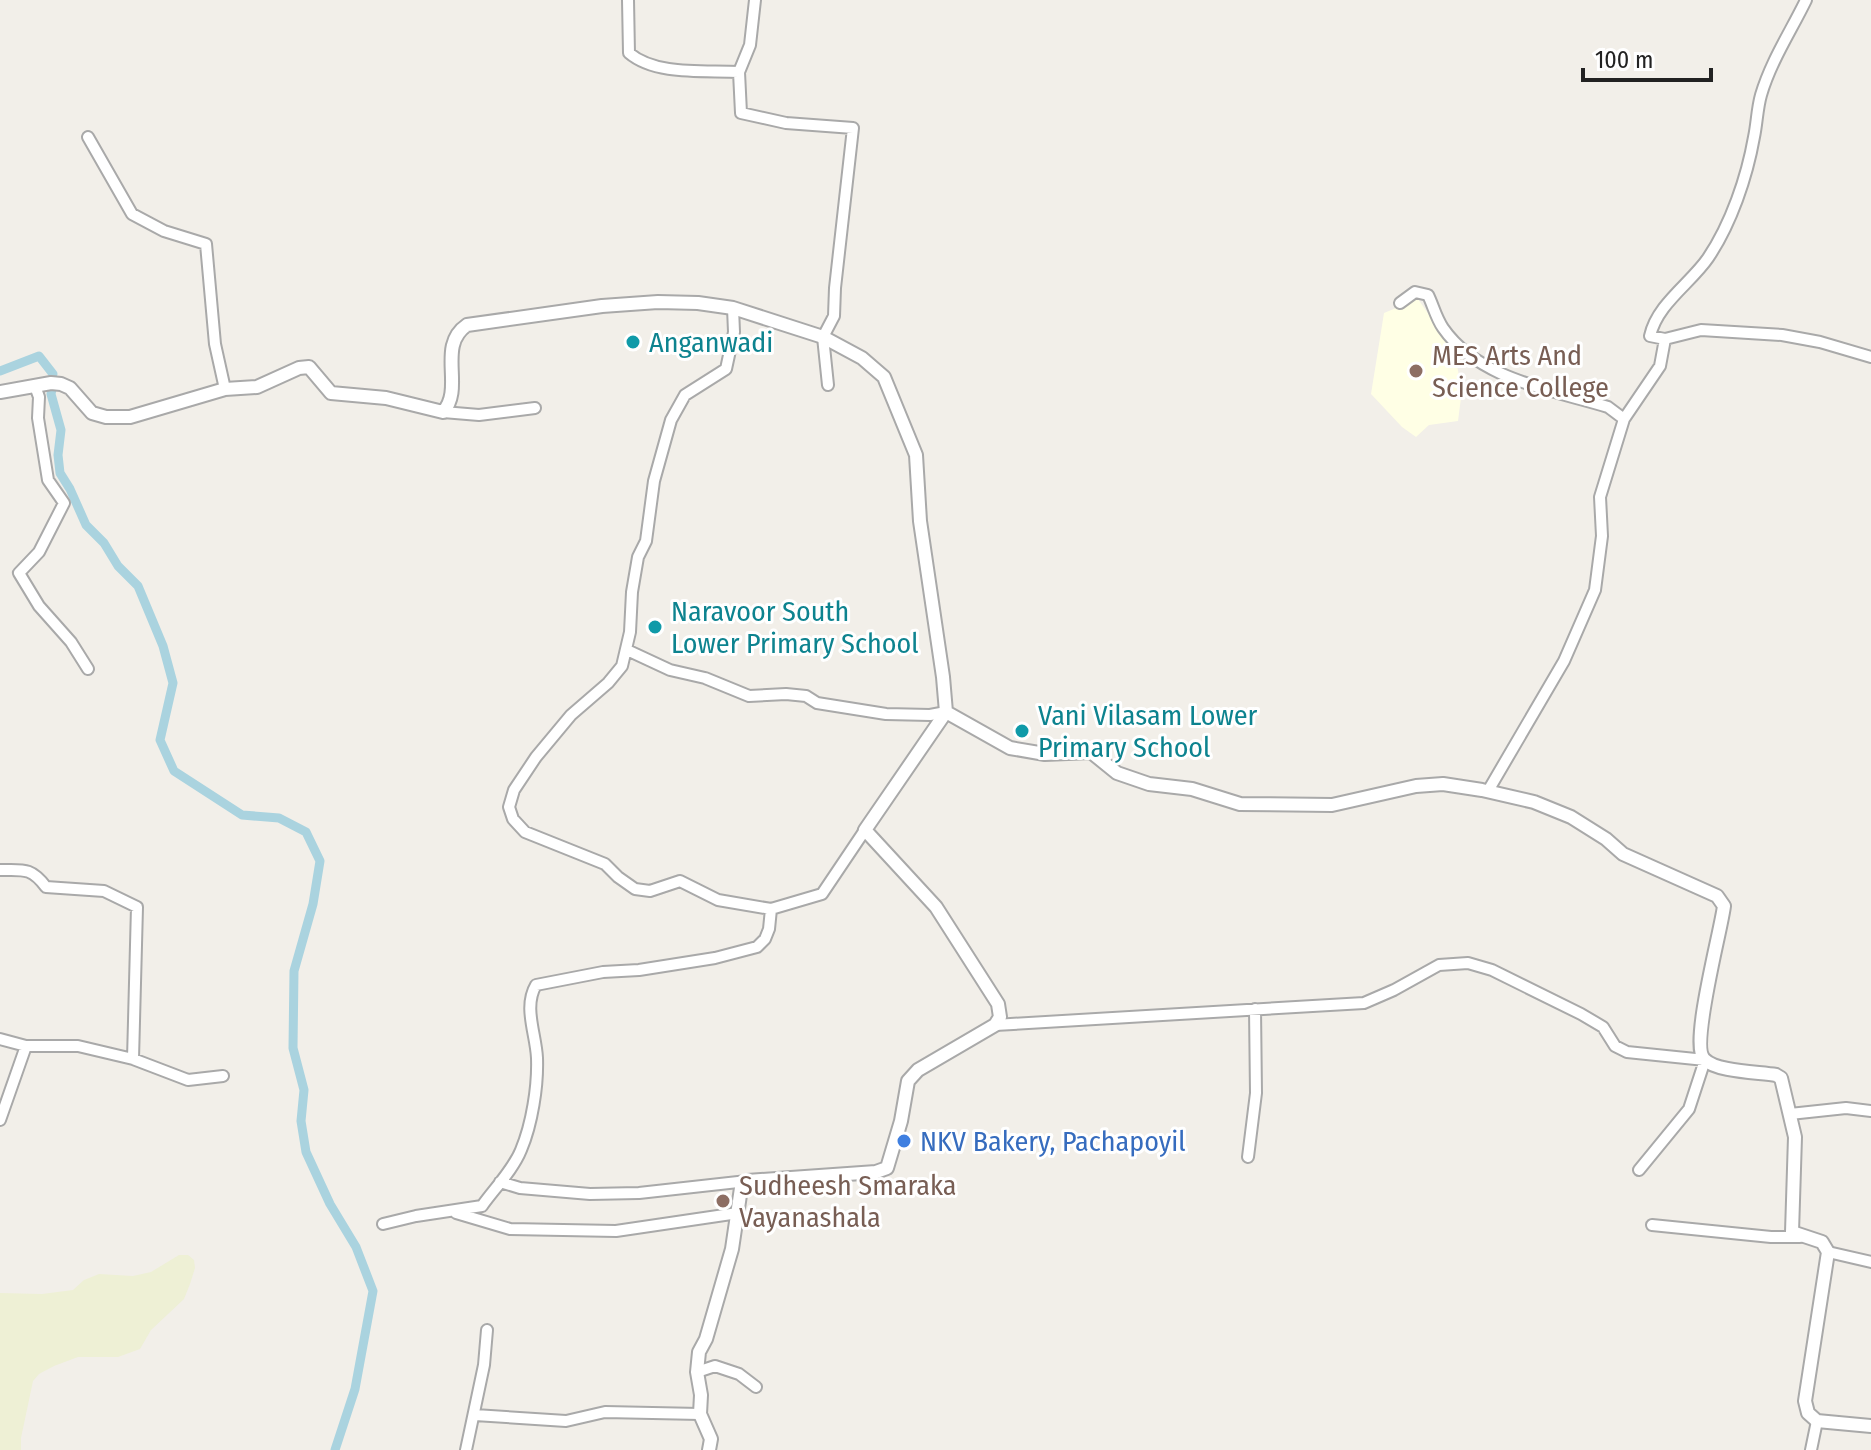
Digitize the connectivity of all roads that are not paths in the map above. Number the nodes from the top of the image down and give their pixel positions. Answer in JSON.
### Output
{"nodes":[{"id":1,"x":628,"y":0,"type":"edge"},
{"id":2,"x":755,"y":0,"type":"edge"},
{"id":3,"x":1806,"y":0,"type":"edge"},
{"id":4,"x":739,"y":72,"type":"junction"},
{"id":5,"x":88,"y":137,"type":"dead end"},
{"id":6,"x":1400,"y":303,"type":"dead end"},
{"id":7,"x":733,"y":308,"type":"junction"},
{"id":8,"x":823,"y":337,"type":"junction"},
{"id":9,"x":1665,"y":339,"type":"junction"},
{"id":10,"x":1871,"y":357,"type":"edge"},
{"id":11,"x":828,"y":385,"type":"dead end"},
{"id":12,"x":35,"y":386,"type":"junction"},
{"id":13,"x":225,"y":389,"type":"junction"},
{"id":14,"x":0,"y":392,"type":"edge"},
{"id":15,"x":535,"y":408,"type":"dead end"},
{"id":16,"x":443,"y":412,"type":"junction"},
{"id":17,"x":1624,"y":419,"type":"junction"},
{"id":18,"x":627,"y":650,"type":"junction"},
{"id":19,"x":88,"y":669,"type":"dead end"},
{"id":20,"x":946,"y":712,"type":"junction"},
{"id":21,"x":1488,"y":791,"type":"junction"},
{"id":22,"x":865,"y":830,"type":"junction"},
{"id":23,"x":0,"y":870,"type":"edge"},
{"id":24,"x":771,"y":909,"type":"junction"},
{"id":25,"x":1255,"y":1009,"type":"junction"},
{"id":26,"x":995,"y":1025,"type":"junction"},
{"id":27,"x":0,"y":1039,"type":"edge"},
{"id":28,"x":26,"y":1046,"type":"junction"},
{"id":29,"x":133,"y":1059,"type":"junction"},
{"id":30,"x":1705,"y":1060,"type":"junction"},
{"id":31,"x":223,"y":1076,"type":"dead end"},
{"id":32,"x":1871,"y":1111,"type":"edge"},
{"id":33,"x":1790,"y":1114,"type":"junction"},
{"id":34,"x":0,"y":1120,"type":"edge"},
{"id":35,"x":1248,"y":1157,"type":"dead end"},
{"id":36,"x":1639,"y":1170,"type":"dead end"},
{"id":37,"x":747,"y":1181,"type":"junction"},
{"id":38,"x":500,"y":1182,"type":"junction"},
{"id":39,"x":453,"y":1212,"type":"junction"},
{"id":40,"x":738,"y":1213,"type":"junction"},
{"id":41,"x":383,"y":1224,"type":"dead end"},
{"id":42,"x":1652,"y":1225,"type":"dead end"},
{"id":43,"x":1800,"y":1237,"type":"junction"},
{"id":44,"x":1828,"y":1252,"type":"junction"},
{"id":45,"x":1871,"y":1262,"type":"edge"},
{"id":46,"x":487,"y":1330,"type":"dead end"},
{"id":47,"x":697,"y":1372,"type":"junction"},
{"id":48,"x":756,"y":1387,"type":"dead end"},
{"id":49,"x":700,"y":1414,"type":"junction"},
{"id":50,"x":475,"y":1415,"type":"junction"},
{"id":51,"x":1817,"y":1421,"type":"junction"},
{"id":52,"x":1871,"y":1426,"type":"edge"},
{"id":53,"x":466,"y":1450,"type":"edge"},
{"id":54,"x":709,"y":1450,"type":"edge"},
{"id":55,"x":1811,"y":1450,"type":"edge"}],
"edges":[{"from":1,"to":4,"type":"street"},
{"from":2,"to":4,"type":"street"},
{"from":3,"to":9,"type":"street"},
{"from":4,"to":8,"type":"street"},
{"from":5,"to":13,"type":"street"},
{"from":6,"to":17,"type":"street"},
{"from":7,"to":8,"type":"street"},
{"from":7,"to":16,"type":"street"},
{"from":7,"to":18,"type":"street"},
{"from":8,"to":11,"type":"street"},
{"from":8,"to":20,"type":"street"},
{"from":9,"to":10,"type":"street"},
{"from":9,"to":17,"type":"street"},
{"from":12,"to":13,"type":"street"},
{"from":12,"to":14,"type":"street"},
{"from":12,"to":19,"type":"street"},
{"from":13,"to":16,"type":"street"},
{"from":15,"to":16,"type":"street"},
{"from":17,"to":21,"type":"street"},
{"from":18,"to":20,"type":"street"},
{"from":18,"to":24,"type":"street"},
{"from":20,"to":21,"type":"street"},
{"from":20,"to":22,"type":"street"},
{"from":21,"to":30,"type":"street"},
{"from":22,"to":24,"type":"street"},
{"from":22,"to":26,"type":"street"},
{"from":23,"to":29,"type":"street"},
{"from":24,"to":38,"type":"street"},
{"from":25,"to":26,"type":"street"},
{"from":25,"to":30,"type":"street"},
{"from":25,"to":35,"type":"street"},
{"from":26,"to":37,"type":"street"},
{"from":27,"to":28,"type":"street"},
{"from":28,"to":29,"type":"street"},
{"from":28,"to":34,"type":"street"},
{"from":29,"to":31,"type":"street"},
{"from":30,"to":33,"type":"street"},
{"from":30,"to":36,"type":"street"},
{"from":32,"to":33,"type":"street"},
{"from":33,"to":43,"type":"street"},
{"from":37,"to":38,"type":"street"},
{"from":37,"to":40,"type":"street"},
{"from":38,"to":39,"type":"street"},
{"from":39,"to":40,"type":"street"},
{"from":39,"to":41,"type":"street"},
{"from":40,"to":47,"type":"street"},
{"from":42,"to":43,"type":"street"},
{"from":43,"to":44,"type":"street"},
{"from":44,"to":45,"type":"street"},
{"from":44,"to":51,"type":"street"},
{"from":46,"to":50,"type":"street"},
{"from":47,"to":48,"type":"street"},
{"from":47,"to":49,"type":"street"},
{"from":49,"to":50,"type":"street"},
{"from":49,"to":54,"type":"street"},
{"from":50,"to":53,"type":"street"},
{"from":51,"to":52,"type":"street"},
{"from":51,"to":55,"type":"street"}]}
